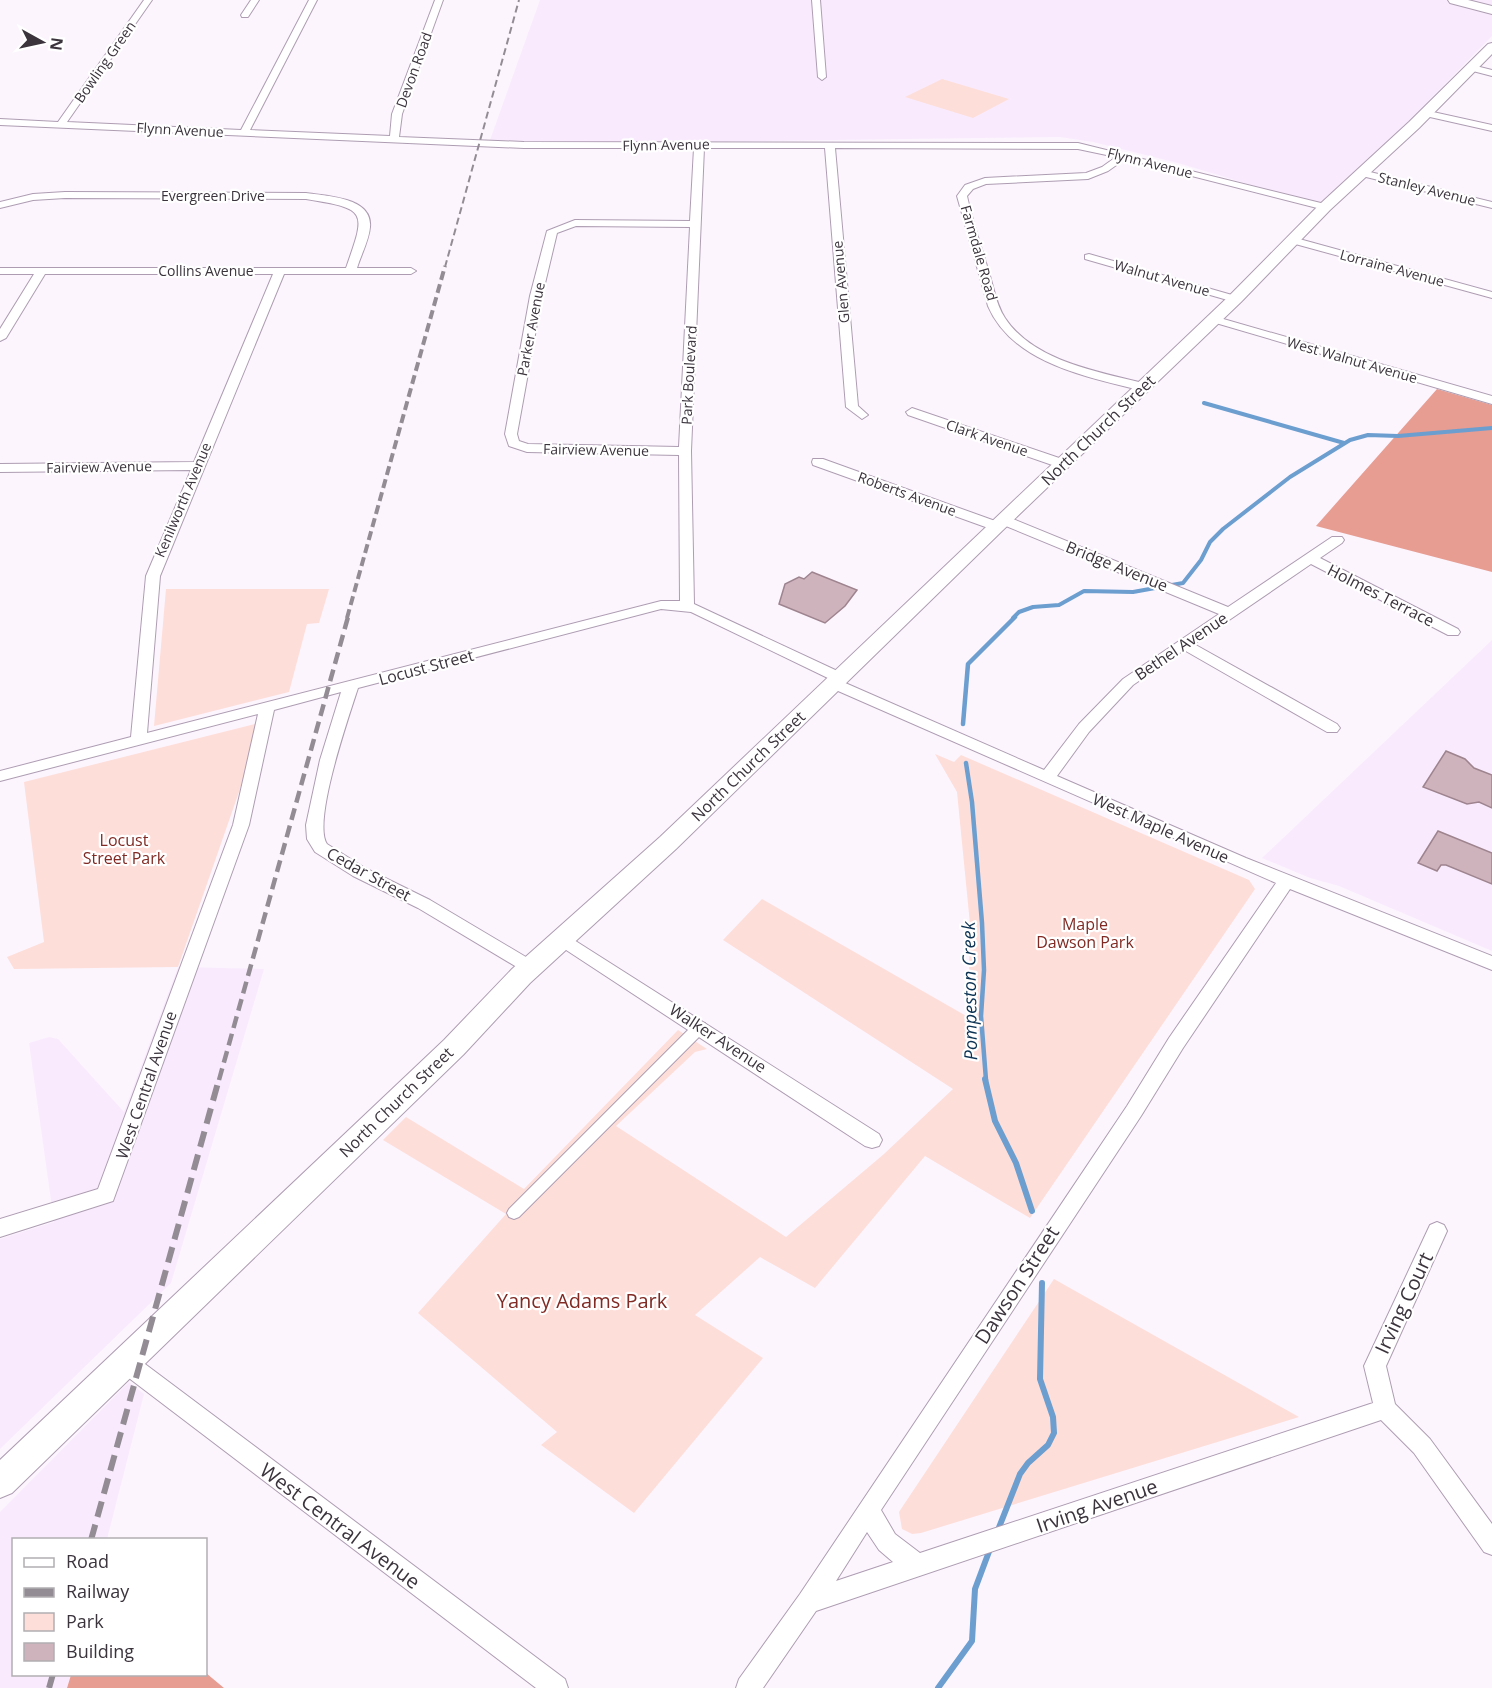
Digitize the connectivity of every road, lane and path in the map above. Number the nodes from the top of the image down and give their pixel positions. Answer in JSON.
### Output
{"nodes":[{"id":1,"x":148,"y":0,"type":"edge"},
{"id":2,"x":255,"y":0,"type":"edge"},
{"id":3,"x":313,"y":0,"type":"edge"},
{"id":4,"x":439,"y":0,"type":"edge"},
{"id":5,"x":816,"y":0,"type":"edge"},
{"id":6,"x":1454,"y":0,"type":"edge"},
{"id":7,"x":1492,"y":10,"type":"edge"},
{"id":8,"x":245,"y":15,"type":"dead end"},
{"id":9,"x":1492,"y":47,"type":"edge"},
{"id":10,"x":1472,"y":68,"type":"junction"},
{"id":11,"x":1492,"y":73,"type":"edge"},
{"id":12,"x":822,"y":77,"type":"dead end"},
{"id":13,"x":1424,"y":113,"type":"junction"},
{"id":14,"x":0,"y":122,"type":"edge"},
{"id":15,"x":61,"y":124,"type":"junction"},
{"id":16,"x":1492,"y":128,"type":"edge"},
{"id":17,"x":244,"y":133,"type":"junction"},
{"id":18,"x":394,"y":140,"type":"junction"},
{"id":19,"x":699,"y":145,"type":"junction"},
{"id":20,"x":830,"y":145,"type":"junction"},
{"id":21,"x":1123,"y":156,"type":"junction"},
{"id":22,"x":1362,"y":173,"type":"junction"},
{"id":23,"x":1492,"y":205,"type":"edge"},
{"id":24,"x":0,"y":206,"type":"edge"},
{"id":25,"x":1325,"y":207,"type":"junction"},
{"id":26,"x":697,"y":224,"type":"junction"},
{"id":27,"x":1292,"y":240,"type":"junction"},
{"id":28,"x":1089,"y":257,"type":"dead end"},
{"id":29,"x":0,"y":271,"type":"edge"},
{"id":30,"x":42,"y":271,"type":"junction"},
{"id":31,"x":280,"y":271,"type":"junction"},
{"id":32,"x":350,"y":271,"type":"junction"},
{"id":33,"x":411,"y":271,"type":"dead end"},
{"id":34,"x":1492,"y":295,"type":"edge"},
{"id":35,"x":1235,"y":299,"type":"junction"},
{"id":36,"x":1213,"y":319,"type":"junction"},
{"id":37,"x":0,"y":338,"type":"edge"},
{"id":38,"x":1143,"y":387,"type":"junction"},
{"id":39,"x":1492,"y":400,"type":"edge"},
{"id":40,"x":912,"y":412,"type":"dead end"},
{"id":41,"x":862,"y":415,"type":"dead end"},
{"id":42,"x":511,"y":438,"type":"joint"},
{"id":43,"x":685,"y":451,"type":"junction"},
{"id":44,"x":818,"y":462,"type":"dead end"},
{"id":45,"x":1063,"y":464,"type":"junction"},
{"id":46,"x":197,"y":466,"type":"junction"},
{"id":47,"x":0,"y":468,"type":"edge"},
{"id":48,"x":999,"y":523,"type":"junction"},
{"id":49,"x":1337,"y":540,"type":"dead end"},
{"id":50,"x":1310,"y":558,"type":"junction"},
{"id":51,"x":687,"y":606,"type":"junction"},
{"id":52,"x":1230,"y":613,"type":"junction"},
{"id":53,"x":1453,"y":632,"type":"dead end"},
{"id":54,"x":1184,"y":644,"type":"junction"},
{"id":55,"x":838,"y":681,"type":"junction"},
{"id":56,"x":351,"y":686,"type":"junction"},
{"id":57,"x":267,"y":708,"type":"junction"},
{"id":58,"x":1332,"y":728,"type":"dead end"},
{"id":59,"x":138,"y":742,"type":"junction"},
{"id":60,"x":0,"y":776,"type":"edge"},
{"id":61,"x":1047,"y":778,"type":"junction"},
{"id":62,"x":1286,"y":881,"type":"junction"},
{"id":63,"x":563,"y":939,"type":"junction"},
{"id":64,"x":1492,"y":963,"type":"edge"},
{"id":65,"x":530,"y":968,"type":"junction"},
{"id":66,"x":700,"y":1027,"type":"junction"},
{"id":67,"x":872,"y":1140,"type":"dead end"},
{"id":68,"x":514,"y":1213,"type":"dead end"},
{"id":69,"x":0,"y":1228,"type":"edge"},
{"id":70,"x":1437,"y":1232,"type":"dead end"},
{"id":71,"x":125,"y":1362,"type":"junction"},
{"id":72,"x":1385,"y":1409,"type":"junction"},
{"id":73,"x":0,"y":1482,"type":"edge"},
{"id":74,"x":869,"y":1508,"type":"junction"},
{"id":75,"x":1492,"y":1544,"type":"edge"},
{"id":76,"x":918,"y":1565,"type":"junction"},
{"id":77,"x":808,"y":1602,"type":"junction"},
{"id":78,"x":556,"y":1688,"type":"edge"},
{"id":79,"x":748,"y":1688,"type":"edge"}],
"edges":[{"from":1,"to":15,"type":"street","name":"Bowling Green"},
{"from":2,"to":8,"type":"street"},
{"from":3,"to":17,"type":"street"},
{"from":4,"to":18,"type":"street","name":"Devon Road"},
{"from":5,"to":12,"type":"street"},
{"from":6,"to":7,"type":"main road"},
{"from":9,"to":10,"type":"main road","name":"North Church Street"},
{"from":10,"to":11,"type":"street"},
{"from":10,"to":13,"type":"main road","name":"North Church Street"},
{"from":13,"to":16,"type":"street"},
{"from":13,"to":22,"type":"main road","name":"North Church Street"},
{"from":14,"to":15,"type":"street","name":"Flynn Avenue"},
{"from":15,"to":17,"type":"street","name":"Flynn Avenue"},
{"from":17,"to":18,"type":"street","name":"Flynn Avenue"},
{"from":18,"to":19,"type":"street","name":"Flynn Avenue"},
{"from":19,"to":20,"type":"street","name":"Flynn Avenue"},
{"from":19,"to":26,"type":"street","name":"Park Boulevard"},
{"from":20,"to":21,"type":"street","name":"Flynn Avenue"},
{"from":20,"to":41,"type":"street","name":"Glen Avenue"},
{"from":21,"to":25,"type":"street","name":"Flynn Avenue"},
{"from":21,"to":38,"type":"street","name":"Farmdale Road"},
{"from":22,"to":23,"type":"street","name":"Stanley Avenue"},
{"from":22,"to":25,"type":"main road","name":"North Church Street"},
{"from":24,"to":32,"type":"street","name":"Evergreen Drive"},
{"from":25,"to":27,"type":"main road","name":"North Church Street"},
{"from":26,"to":42,"type":"street","name":"Parker Avenue"},
{"from":26,"to":43,"type":"street","name":"Park Boulevard"},
{"from":27,"to":34,"type":"street","name":"Lorraine Avenue"},
{"from":27,"to":35,"type":"main road","name":"North Church Street"},
{"from":28,"to":35,"type":"street","name":"Walnut Avenue"},
{"from":29,"to":30,"type":"street","name":"Collins Avenue"},
{"from":30,"to":31,"type":"street","name":"Collins Avenue"},
{"from":30,"to":37,"type":"street"},
{"from":31,"to":32,"type":"street","name":"Collins Avenue"},
{"from":31,"to":46,"type":"street","name":"Kenilworth Avenue"},
{"from":32,"to":33,"type":"street","name":"Collins Avenue"},
{"from":35,"to":36,"type":"main road","name":"North Church Street"},
{"from":36,"to":38,"type":"main road","name":"North Church Street"},
{"from":36,"to":39,"type":"street","name":"West Walnut Avenue"},
{"from":38,"to":45,"type":"main road","name":"North Church Street"},
{"from":40,"to":45,"type":"street","name":"Clark Avenue"},
{"from":42,"to":43,"type":"street","name":"Fairview Avenue"},
{"from":43,"to":51,"type":"street","name":"Park Boulevard"},
{"from":44,"to":48,"type":"street","name":"Roberts Avenue"},
{"from":45,"to":48,"type":"main road","name":"North Church Street"},
{"from":46,"to":47,"type":"street","name":"Fairview Avenue"},
{"from":46,"to":59,"type":"street","name":"Kenilworth Avenue"},
{"from":48,"to":52,"type":"street","name":"Bridge Avenue"},
{"from":48,"to":55,"type":"main road","name":"North Church Street"},
{"from":49,"to":50,"type":"street","name":"Bethel Avenue"},
{"from":50,"to":52,"type":"street","name":"Bethel Avenue"},
{"from":50,"to":53,"type":"street","name":"Holmes Terrace"},
{"from":51,"to":55,"type":"street","name":"Locust Street"},
{"from":51,"to":56,"type":"street","name":"Locust Street"},
{"from":52,"to":54,"type":"street","name":"Bethel Avenue"},
{"from":54,"to":58,"type":"street"},
{"from":54,"to":61,"type":"street","name":"Bethel Avenue"},
{"from":55,"to":61,"type":"street","name":"West Maple Avenue"},
{"from":55,"to":63,"type":"main road","name":"North Church Street"},
{"from":56,"to":57,"type":"street","name":"Locust Street"},
{"from":56,"to":65,"type":"street","name":"Cedar Street"},
{"from":57,"to":59,"type":"street","name":"Locust Street"},
{"from":57,"to":69,"type":"street","name":"West Central Avenue"},
{"from":59,"to":60,"type":"street","name":"Locust Street"},
{"from":61,"to":62,"type":"street","name":"West Maple Avenue"},
{"from":62,"to":64,"type":"street","name":"West Maple Avenue"},
{"from":62,"to":74,"type":"street","name":"Dawson Street"},
{"from":63,"to":65,"type":"main road","name":"North Church Street"},
{"from":63,"to":66,"type":"street","name":"Walker Avenue"},
{"from":65,"to":71,"type":"main road","name":"North Church Street"},
{"from":66,"to":67,"type":"street","name":"Walker Avenue"},
{"from":66,"to":68,"type":"street"},
{"from":70,"to":72,"type":"street","name":"Irving Court"},
{"from":71,"to":73,"type":"main road","name":"North Church Street"},
{"from":71,"to":78,"type":"street","name":"West Central Avenue"},
{"from":72,"to":75,"type":"street"},
{"from":72,"to":76,"type":"street","name":"Irving Avenue"},
{"from":74,"to":76,"type":"street"},
{"from":74,"to":77,"type":"street","name":"Dawson Street"},
{"from":76,"to":77,"type":"street","name":"Irving Avenue"},
{"from":77,"to":79,"type":"street","name":"Dawson Street"}]}
